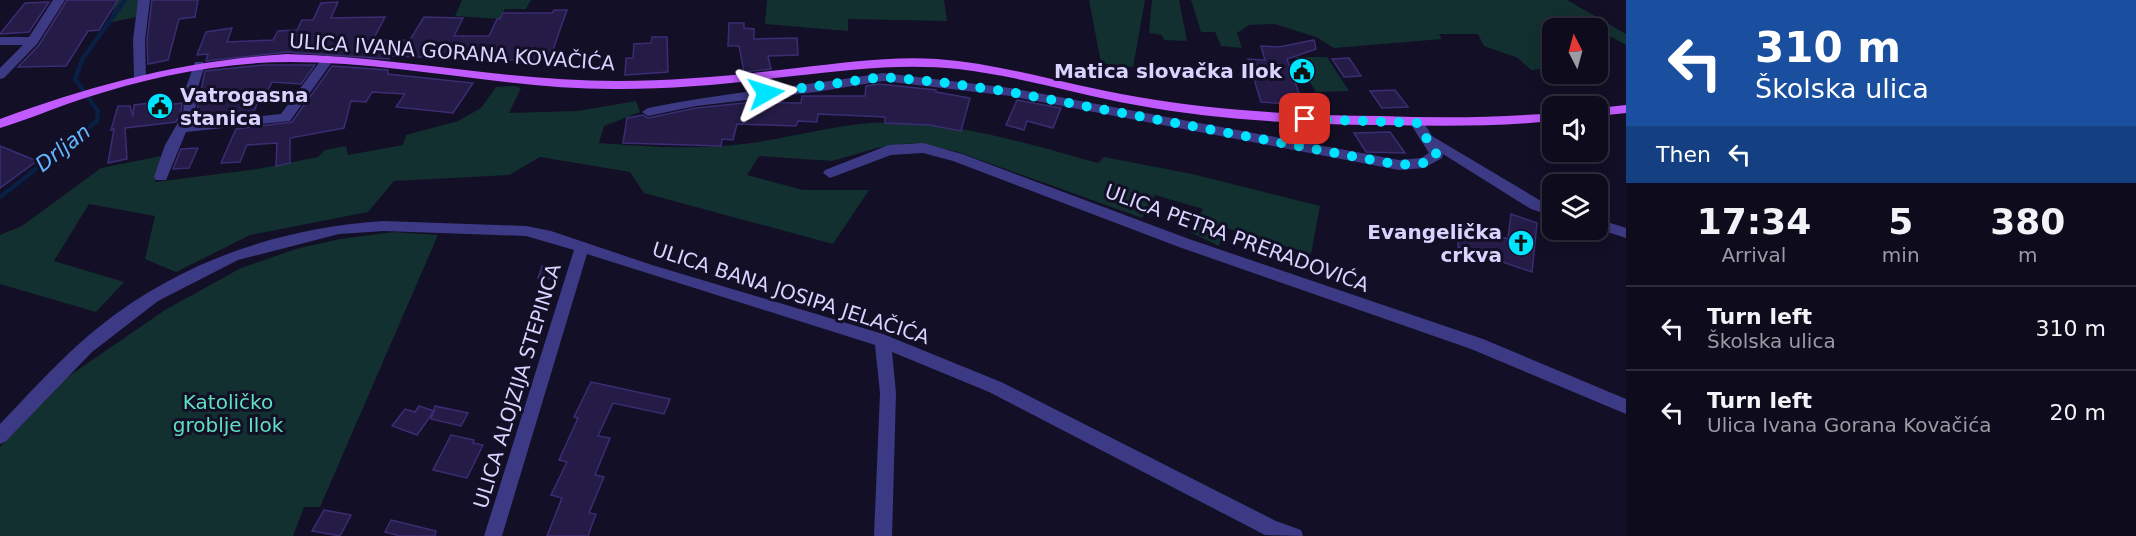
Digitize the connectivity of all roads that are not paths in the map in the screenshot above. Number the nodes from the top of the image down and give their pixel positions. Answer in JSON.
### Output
{"nodes":[{"id":1,"x":59,"y":0,"type":"edge"},
{"id":2,"x":144,"y":0,"type":"edge"},
{"id":3,"x":0,"y":41,"type":"edge"},
{"id":4,"x":33,"y":41,"type":"junction"},
{"id":5,"x":328,"y":59,"type":"junction"},
{"id":6,"x":198,"y":65,"type":"junction"},
{"id":7,"x":0,"y":75,"type":"edge"},
{"id":8,"x":140,"y":76,"type":"junction"},
{"id":9,"x":1626,"y":109,"type":"edge"},
{"id":10,"x":1608,"y":111,"type":"edge"},
{"id":11,"x":648,"y":112,"type":"dead end"},
{"id":12,"x":1542,"y":118,"type":"edge"},
{"id":13,"x":1417,"y":123,"type":"junction"},
{"id":14,"x":0,"y":124,"type":"edge"},
{"id":15,"x":182,"y":128,"type":"junction"},
{"id":16,"x":1428,"y":139,"type":"junction"},
{"id":17,"x":830,"y":173,"type":"dead end"},
{"id":18,"x":161,"y":177,"type":"dead end"},
{"id":19,"x":1542,"y":207,"type":"edge"},
{"id":20,"x":1608,"y":227,"type":"edge"},
{"id":21,"x":1626,"y":233,"type":"edge"},
{"id":22,"x":582,"y":248,"type":"junction"},
{"id":23,"x":883,"y":340,"type":"junction"},
{"id":24,"x":1626,"y":406,"type":"edge"},
{"id":25,"x":0,"y":436,"type":"edge"},
{"id":26,"x":1272,"y":532,"type":"edge"},
{"id":27,"x":493,"y":536,"type":"edge"},
{"id":28,"x":883,"y":536,"type":"edge"},
{"id":29,"x":1294,"y":536,"type":"edge"}],
"edges":[{"from":1,"to":4,"type":"street"},
{"from":2,"to":8,"type":"street"},
{"from":3,"to":4,"type":"street"},
{"from":4,"to":7,"type":"street"},
{"from":5,"to":6,"type":"main road","name":"ULICA IVANA GORANA KOVAČIĆA"},
{"from":5,"to":13,"type":"main road","name":"ULICA IVANA GORANA KOVAČIĆA"},
{"from":5,"to":15,"type":"street"},
{"from":6,"to":8,"type":"main road","name":"ULICA IVANA GORANA KOVAČIĆA"},
{"from":6,"to":15,"type":"street"},
{"from":8,"to":14,"type":"main road","name":"ULICA IVANA GORANA KOVAČIĆA"},
{"from":9,"to":10,"type":"main road"},
{"from":11,"to":16,"type":"street"},
{"from":12,"to":13,"type":"main road","name":"ULICA IVANA GORANA KOVAČIĆA"},
{"from":13,"to":16,"type":"street"},
{"from":15,"to":18,"type":"street"},
{"from":16,"to":19,"type":"street"},
{"from":17,"to":24,"type":"street","name":"ULICA PETRA PRERADOVIĆA"},
{"from":20,"to":21,"type":"street"},
{"from":22,"to":23,"type":"street","name":"ULICA BANA JOSIPA JELAČIĆA"},
{"from":22,"to":25,"type":"street","name":"ULICA BANA JOSIPA JELAČIĆA"},
{"from":22,"to":27,"type":"street","name":"ULICA ALOJZIJA STEPINCA"},
{"from":23,"to":26,"type":"street","name":"ULICA BANA JOSIPA JELAČIĆA"},
{"from":23,"to":28,"type":"street"},
{"from":26,"to":29,"type":"street","name":"ULICA BANA JOSIPA JELAČIĆA"}]}
